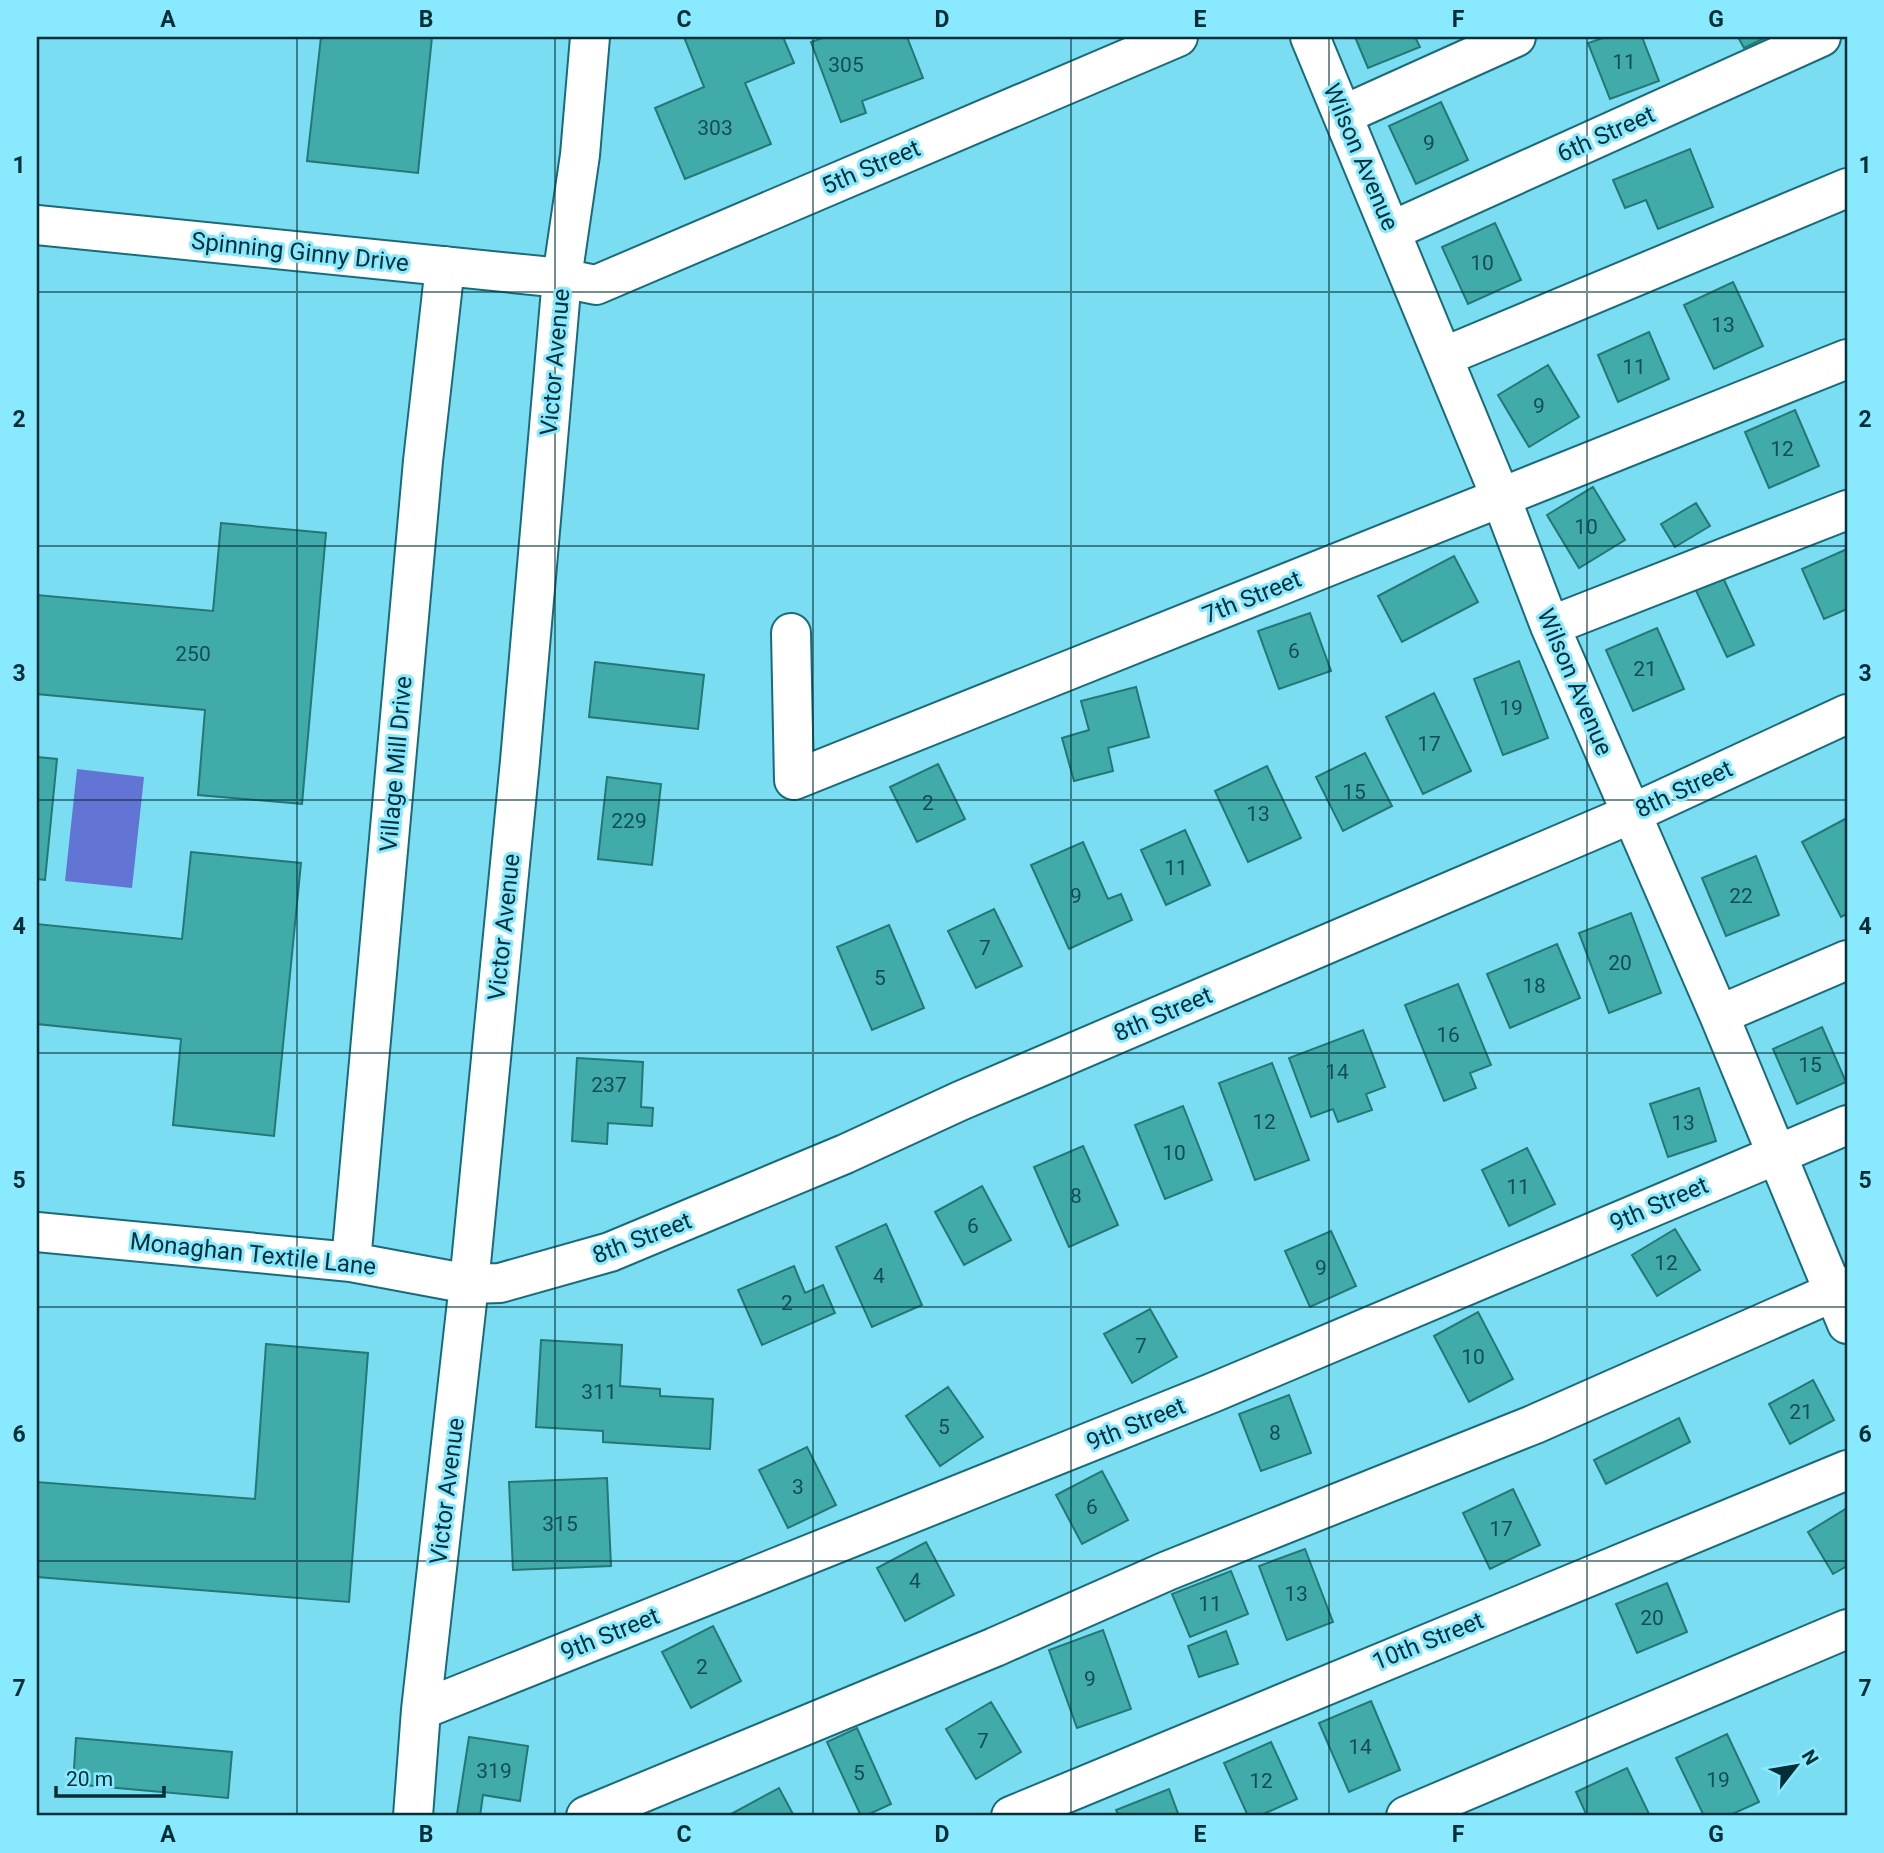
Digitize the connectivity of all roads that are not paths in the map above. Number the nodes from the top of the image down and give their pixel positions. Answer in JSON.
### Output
{"nodes":[{"id":1,"x":590,"y":37,"type":"edge"},
{"id":2,"x":1178,"y":37,"type":"edge"},
{"id":3,"x":1310,"y":37,"type":"edge"},
{"id":4,"x":1516,"y":37,"type":"edge"},
{"id":5,"x":1821,"y":37,"type":"edge"},
{"id":6,"x":1343,"y":115,"type":"junction"},
{"id":7,"x":1847,"y":188,"type":"edge"},
{"id":8,"x":37,"y":225,"type":"edge"},
{"id":9,"x":1391,"y":231,"type":"junction"},
{"id":10,"x":445,"y":267,"type":"junction"},
{"id":11,"x":562,"y":278,"type":"junction"},
{"id":12,"x":1443,"y":357,"type":"junction"},
{"id":13,"x":1847,"y":359,"type":"edge"},
{"id":14,"x":1501,"y":498,"type":"junction"},
{"id":15,"x":1847,"y":510,"type":"edge"},
{"id":16,"x":1550,"y":626,"type":"junction"},
{"id":17,"x":791,"y":633,"type":"dead end"},
{"id":18,"x":1847,"y":714,"type":"edge"},
{"id":19,"x":1631,"y":814,"type":"junction"},
{"id":20,"x":1847,"y":960,"type":"edge"},
{"id":21,"x":1719,"y":1015,"type":"junction"},
{"id":22,"x":1847,"y":1125,"type":"edge"},
{"id":23,"x":1776,"y":1154,"type":"junction"},
{"id":24,"x":37,"y":1232,"type":"edge"},
{"id":25,"x":351,"y":1262,"type":"junction"},
{"id":26,"x":469,"y":1284,"type":"junction"},
{"id":27,"x":1843,"y":1301,"type":"edge"},
{"id":28,"x":1847,"y":1470,"type":"edge"},
{"id":29,"x":1847,"y":1629,"type":"edge"},
{"id":30,"x":421,"y":1710,"type":"junction"},
{"id":31,"x":413,"y":1816,"type":"edge"},
{"id":32,"x":586,"y":1816,"type":"edge"},
{"id":33,"x":1011,"y":1816,"type":"edge"},
{"id":34,"x":1406,"y":1816,"type":"edge"}],
"edges":[{"from":1,"to":11,"type":"street","name":"Victor Avenue"},
{"from":2,"to":11,"type":"street","name":"5th Street"},
{"from":3,"to":6,"type":"street","name":"Wilson Avenue"},
{"from":4,"to":6,"type":"street"},
{"from":5,"to":9,"type":"street","name":"6th Street"},
{"from":6,"to":9,"type":"street","name":"Wilson Avenue"},
{"from":7,"to":12,"type":"street"},
{"from":8,"to":10,"type":"street","name":"Spinning Ginny Drive"},
{"from":9,"to":12,"type":"street","name":"Wilson Avenue"},
{"from":10,"to":11,"type":"street","name":"Spinning Ginny Drive"},
{"from":10,"to":25,"type":"street","name":"Village Mill Drive"},
{"from":11,"to":26,"type":"street","name":"Victor Avenue"},
{"from":12,"to":14,"type":"street","name":"Wilson Avenue"},
{"from":13,"to":14,"type":"street","name":"7th Street"},
{"from":14,"to":16,"type":"street","name":"Wilson Avenue"},
{"from":14,"to":17,"type":"street","name":"7th Street"},
{"from":15,"to":16,"type":"street"},
{"from":16,"to":19,"type":"street","name":"Wilson Avenue"},
{"from":18,"to":19,"type":"street","name":"8th Street"},
{"from":19,"to":21,"type":"street","name":"Wilson Avenue"},
{"from":19,"to":26,"type":"street","name":"8th Street"},
{"from":20,"to":21,"type":"street"},
{"from":21,"to":23,"type":"street","name":"Wilson Avenue"},
{"from":22,"to":23,"type":"street","name":"9th Street"},
{"from":23,"to":27,"type":"street","name":"Wilson Avenue"},
{"from":23,"to":30,"type":"street","name":"9th Street"},
{"from":24,"to":25,"type":"street","name":"Monaghan Textile Lane"},
{"from":25,"to":26,"type":"street","name":"Monaghan Textile Lane"},
{"from":26,"to":30,"type":"street","name":"Victor Avenue"},
{"from":27,"to":32,"type":"street"},
{"from":28,"to":33,"type":"street","name":"10th Street"},
{"from":29,"to":34,"type":"street"},
{"from":30,"to":31,"type":"street","name":"Victor Avenue"}]}
